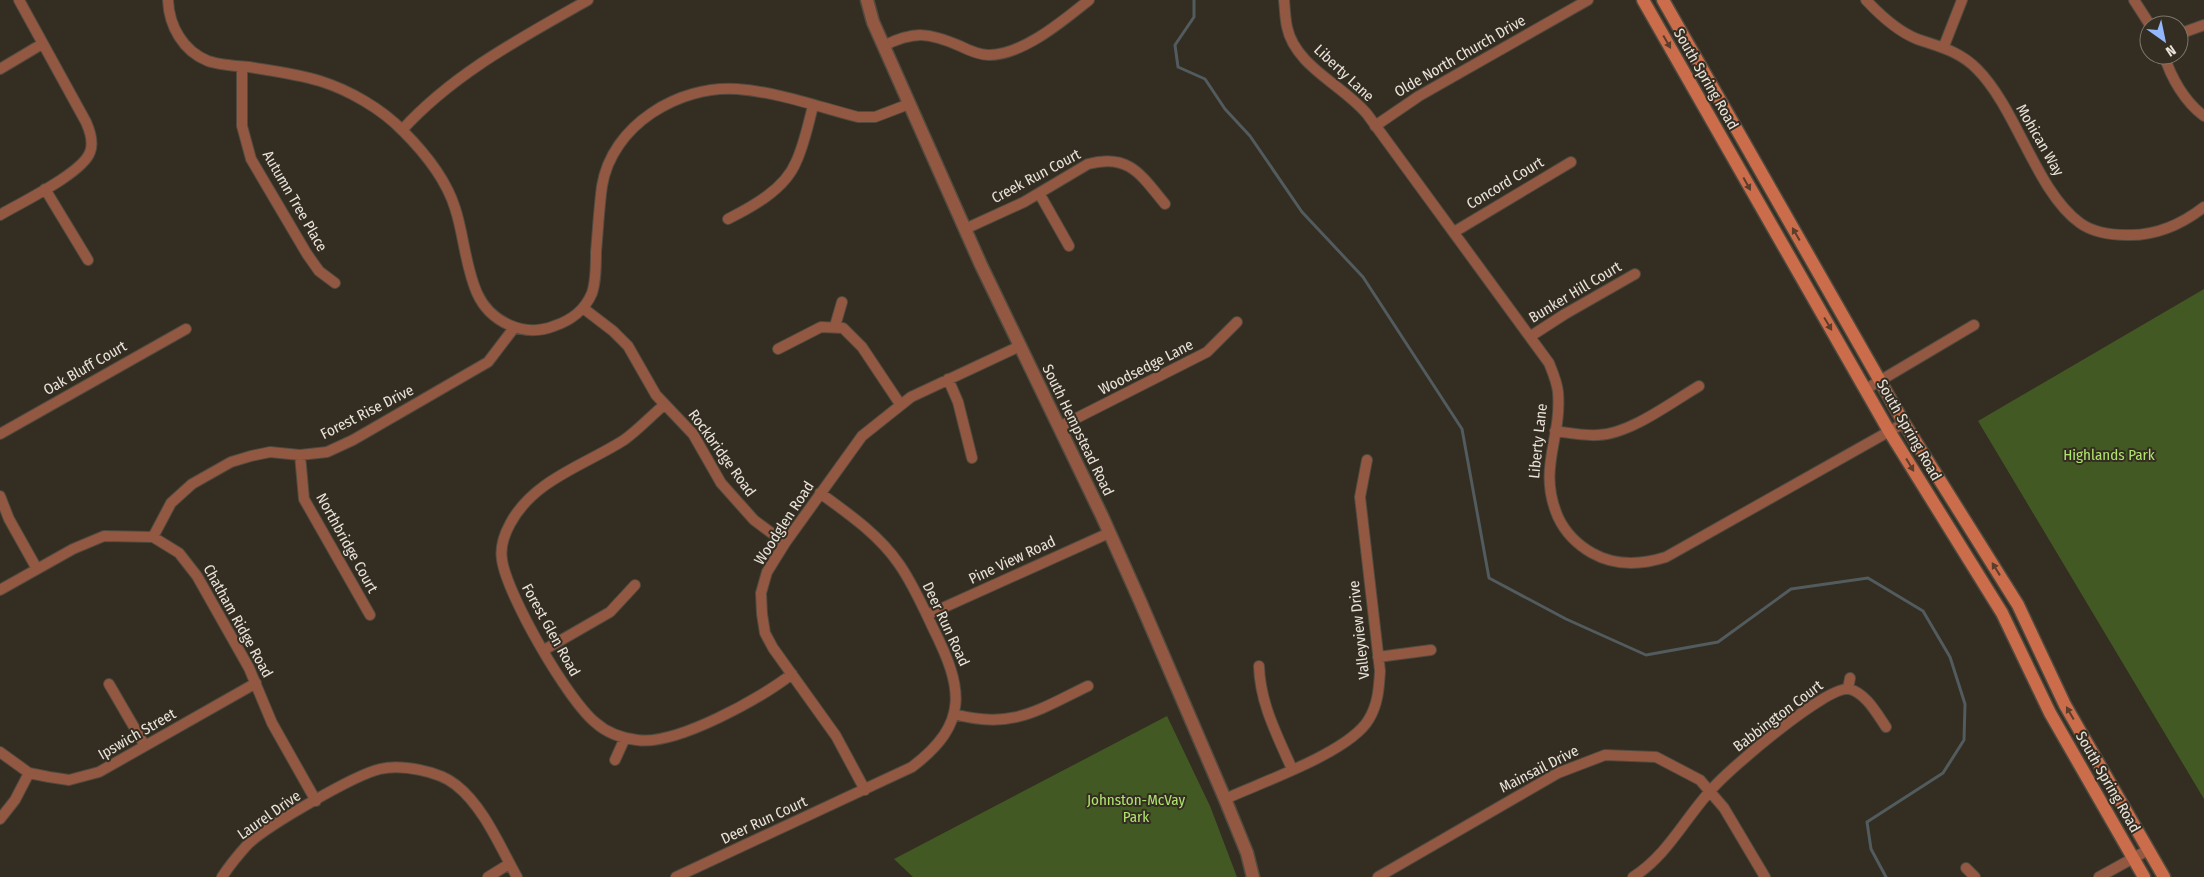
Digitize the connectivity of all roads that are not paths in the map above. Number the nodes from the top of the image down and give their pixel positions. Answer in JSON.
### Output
{"nodes":[{"id":1,"x":19,"y":0,"type":"edge"},
{"id":2,"x":168,"y":0,"type":"edge"},
{"id":3,"x":588,"y":0,"type":"edge"},
{"id":4,"x":867,"y":0,"type":"edge"},
{"id":5,"x":1089,"y":0,"type":"edge"},
{"id":6,"x":1284,"y":0,"type":"edge"},
{"id":7,"x":1588,"y":0,"type":"edge"},
{"id":8,"x":1643,"y":0,"type":"edge"},
{"id":9,"x":1662,"y":0,"type":"edge"},
{"id":10,"x":1866,"y":0,"type":"edge"},
{"id":11,"x":1962,"y":0,"type":"edge"},
{"id":12,"x":2134,"y":0,"type":"edge"},
{"id":13,"x":2144,"y":15,"type":"edge"},
{"id":14,"x":2204,"y":25,"type":"edge"},
{"id":15,"x":2189,"y":30,"type":"edge"},
{"id":16,"x":42,"y":44,"type":"junction"},
{"id":17,"x":883,"y":46,"type":"junction"},
{"id":18,"x":1944,"y":46,"type":"junction"},
{"id":19,"x":2167,"y":65,"type":"edge"},
{"id":20,"x":242,"y":67,"type":"junction"},
{"id":21,"x":0,"y":69,"type":"edge"},
{"id":22,"x":909,"y":104,"type":"junction"},
{"id":23,"x":813,"y":106,"type":"junction"},
{"id":24,"x":2204,"y":116,"type":"edge"},
{"id":25,"x":1376,"y":126,"type":"junction"},
{"id":26,"x":402,"y":130,"type":"junction"},
{"id":27,"x":1571,"y":162,"type":"dead end"},
{"id":28,"x":45,"y":189,"type":"junction"},
{"id":29,"x":1039,"y":193,"type":"junction"},
{"id":30,"x":1165,"y":204,"type":"dead end"},
{"id":31,"x":2204,"y":208,"type":"edge"},
{"id":32,"x":0,"y":215,"type":"edge"},
{"id":33,"x":728,"y":219,"type":"dead end"},
{"id":34,"x":965,"y":229,"type":"junction"},
{"id":35,"x":1454,"y":232,"type":"junction"},
{"id":36,"x":1069,"y":246,"type":"dead end"},
{"id":37,"x":88,"y":260,"type":"dead end"},
{"id":38,"x":1811,"y":261,"type":"junction"},
{"id":39,"x":1796,"y":270,"type":"junction"},
{"id":40,"x":1635,"y":274,"type":"dead end"},
{"id":41,"x":335,"y":283,"type":"dead end"},
{"id":42,"x":842,"y":302,"type":"dead end"},
{"id":43,"x":583,"y":308,"type":"junction"},
{"id":44,"x":1237,"y":322,"type":"dead end"},
{"id":45,"x":1974,"y":325,"type":"dead end"},
{"id":46,"x":836,"y":326,"type":"junction"},
{"id":47,"x":514,"y":328,"type":"junction"},
{"id":48,"x":186,"y":329,"type":"dead end"},
{"id":49,"x":1531,"y":336,"type":"junction"},
{"id":50,"x":1020,"y":346,"type":"junction"},
{"id":51,"x":778,"y":349,"type":"dead end"},
{"id":52,"x":948,"y":379,"type":"junction"},
{"id":53,"x":1881,"y":380,"type":"junction"},
{"id":54,"x":1699,"y":386,"type":"dead end"},
{"id":55,"x":1866,"y":389,"type":"junction"},
{"id":56,"x":900,"y":404,"type":"junction"},
{"id":57,"x":664,"y":405,"type":"junction"},
{"id":58,"x":1904,"y":423,"type":"junction"},
{"id":59,"x":1059,"y":427,"type":"junction"},
{"id":60,"x":1555,"y":431,"type":"junction"},
{"id":61,"x":1889,"y":431,"type":"junction"},
{"id":62,"x":0,"y":434,"type":"edge"},
{"id":63,"x":300,"y":455,"type":"junction"},
{"id":64,"x":972,"y":458,"type":"dead end"},
{"id":65,"x":1367,"y":460,"type":"dead end"},
{"id":66,"x":820,"y":493,"type":"junction"},
{"id":67,"x":0,"y":496,"type":"edge"},
{"id":68,"x":1109,"y":533,"type":"junction"},
{"id":69,"x":153,"y":538,"type":"junction"},
{"id":70,"x":786,"y":543,"type":"junction"},
{"id":71,"x":38,"y":568,"type":"junction"},
{"id":72,"x":635,"y":585,"type":"dead end"},
{"id":73,"x":0,"y":590,"type":"edge"},
{"id":74,"x":370,"y":615,"type":"dead end"},
{"id":75,"x":927,"y":615,"type":"junction"},
{"id":76,"x":544,"y":650,"type":"junction"},
{"id":77,"x":1431,"y":650,"type":"dead end"},
{"id":78,"x":1378,"y":657,"type":"junction"},
{"id":79,"x":1258,"y":666,"type":"dead end"},
{"id":80,"x":792,"y":674,"type":"junction"},
{"id":81,"x":1850,"y":678,"type":"dead end"},
{"id":82,"x":256,"y":683,"type":"junction"},
{"id":83,"x":109,"y":684,"type":"dead end"},
{"id":84,"x":1088,"y":686,"type":"dead end"},
{"id":85,"x":1848,"y":689,"type":"junction"},
{"id":86,"x":954,"y":714,"type":"junction"},
{"id":87,"x":1886,"y":727,"type":"dead end"},
{"id":88,"x":625,"y":738,"type":"junction"},
{"id":89,"x":145,"y":746,"type":"junction"},
{"id":90,"x":0,"y":752,"type":"edge"},
{"id":91,"x":615,"y":760,"type":"dead end"},
{"id":92,"x":1292,"y":769,"type":"junction"},
{"id":93,"x":29,"y":773,"type":"junction"},
{"id":94,"x":865,"y":790,"type":"junction"},
{"id":95,"x":1710,"y":790,"type":"junction"},
{"id":96,"x":1226,"y":799,"type":"junction"},
{"id":97,"x":316,"y":801,"type":"junction"},
{"id":98,"x":0,"y":819,"type":"edge"},
{"id":99,"x":2148,"y":850,"type":"junction"},
{"id":100,"x":2133,"y":858,"type":"junction"},
{"id":101,"x":509,"y":864,"type":"junction"},
{"id":102,"x":1966,"y":868,"type":"dead end"},
{"id":103,"x":222,"y":877,"type":"edge"},
{"id":104,"x":488,"y":877,"type":"edge"},
{"id":105,"x":517,"y":877,"type":"edge"},
{"id":106,"x":676,"y":877,"type":"edge"},
{"id":107,"x":1253,"y":877,"type":"edge"},
{"id":108,"x":1378,"y":877,"type":"edge"},
{"id":109,"x":1633,"y":877,"type":"edge"},
{"id":110,"x":1765,"y":877,"type":"edge"},
{"id":111,"x":1975,"y":877,"type":"edge"},
{"id":112,"x":2099,"y":877,"type":"edge"},
{"id":113,"x":2144,"y":877,"type":"edge"},
{"id":114,"x":2164,"y":877,"type":"edge"}],
"edges":[{"from":1,"to":16,"type":"street"},
{"from":2,"to":20,"type":"street"},
{"from":3,"to":26,"type":"street"},
{"from":4,"to":17,"type":"street","name":"South Hempstead Road"},
{"from":5,"to":17,"type":"street"},
{"from":6,"to":25,"type":"street","name":"Liberty Lane"},
{"from":7,"to":25,"type":"street","name":"Olde North Church Drive"},
{"from":8,"to":39,"type":"main road","name":"South Spring Road","one_way":true},
{"from":38,"to":9,"type":"main road","name":"South Spring Road","one_way":true},
{"from":10,"to":18,"type":"street","name":"Mohican Way"},
{"from":11,"to":18,"type":"street"},
{"from":12,"to":13,"type":"street"},
{"from":14,"to":15,"type":"street"},
{"from":16,"to":21,"type":"street"},
{"from":16,"to":28,"type":"street"},
{"from":17,"to":22,"type":"street","name":"South Hempstead Road"},
{"from":18,"to":31,"type":"street","name":"Mohican Way"},
{"from":19,"to":24,"type":"street"},
{"from":20,"to":26,"type":"street"},
{"from":20,"to":41,"type":"street","name":"Autumn Tree Place"},
{"from":22,"to":23,"type":"street"},
{"from":22,"to":34,"type":"street","name":"South Hempstead Road"},
{"from":23,"to":33,"type":"street"},
{"from":23,"to":43,"type":"street"},
{"from":25,"to":35,"type":"street","name":"Liberty Lane"},
{"from":26,"to":47,"type":"street"},
{"from":27,"to":35,"type":"street","name":"Concord Court"},
{"from":28,"to":32,"type":"street"},
{"from":28,"to":37,"type":"street"},
{"from":29,"to":30,"type":"street","name":"Creek Run Court"},
{"from":29,"to":34,"type":"street","name":"Creek Run Court"},
{"from":29,"to":36,"type":"street"},
{"from":34,"to":50,"type":"street","name":"South Hempstead Road"},
{"from":35,"to":49,"type":"street","name":"Liberty Lane"},
{"from":38,"to":39,"type":"main road"},
{"from":38,"to":53,"type":"main road","name":"South Spring Road"},
{"from":39,"to":55,"type":"main road","name":"South Spring Road","one_way":true},
{"from":40,"to":49,"type":"street","name":"Bunker Hill Court"},
{"from":42,"to":46,"type":"street"},
{"from":43,"to":47,"type":"street"},
{"from":43,"to":57,"type":"street","name":"Rockbridge Road"},
{"from":44,"to":59,"type":"street","name":"Woodsedge Lane"},
{"from":45,"to":53,"type":"street"},
{"from":46,"to":51,"type":"street"},
{"from":46,"to":56,"type":"street"},
{"from":47,"to":63,"type":"street","name":"Forest Rise Drive"},
{"from":48,"to":62,"type":"street","name":"Oak Bluff Court"},
{"from":49,"to":60,"type":"street","name":"Liberty Lane"},
{"from":50,"to":52,"type":"street","name":"Woodglen Road"},
{"from":50,"to":59,"type":"street","name":"South Hempstead Road"},
{"from":52,"to":56,"type":"street","name":"Woodglen Road"},
{"from":52,"to":64,"type":"street"},
{"from":53,"to":55,"type":"street"},
{"from":53,"to":58,"type":"main road","name":"South Spring Road"},
{"from":54,"to":60,"type":"street"},
{"from":55,"to":61,"type":"main road","name":"South Spring Road"},
{"from":56,"to":66,"type":"street","name":"Woodglen Road"},
{"from":57,"to":70,"type":"street","name":"Rockbridge Road"},
{"from":57,"to":76,"type":"street","name":"Forest Glen Road"},
{"from":58,"to":61,"type":"street","name":"Liberty Lane"},
{"from":99,"to":58,"type":"main road","name":"South Spring Road","one_way":true},
{"from":59,"to":68,"type":"street","name":"South Hempstead Road"},
{"from":60,"to":61,"type":"street","name":"Liberty Lane"},
{"from":61,"to":100,"type":"main road","name":"South Spring Road","one_way":true},
{"from":63,"to":69,"type":"street","name":"Forest Rise Drive"},
{"from":63,"to":74,"type":"street","name":"Northbridge Court"},
{"from":65,"to":78,"type":"street","name":"Valleyview Drive"},
{"from":66,"to":70,"type":"street","name":"Woodglen Road"},
{"from":66,"to":75,"type":"street","name":"Deer Run Road"},
{"from":67,"to":71,"type":"street"},
{"from":68,"to":75,"type":"street","name":"Pine View Road"},
{"from":68,"to":96,"type":"street","name":"South Hempstead Road"},
{"from":69,"to":71,"type":"street","name":"Chatham Ridge Road"},
{"from":69,"to":82,"type":"street","name":"Chatham Ridge Road"},
{"from":70,"to":80,"type":"street","name":"Woodglen Road"},
{"from":71,"to":73,"type":"street","name":"Chatham Ridge Road"},
{"from":72,"to":76,"type":"street"},
{"from":75,"to":86,"type":"street","name":"Deer Run Road"},
{"from":76,"to":88,"type":"street","name":"Forest Glen Road"},
{"from":77,"to":78,"type":"street"},
{"from":78,"to":92,"type":"street","name":"Valleyview Drive"},
{"from":79,"to":92,"type":"street"},
{"from":80,"to":88,"type":"street","name":"Forest Glen Road"},
{"from":80,"to":94,"type":"street","name":"Woodglen Road"},
{"from":81,"to":85,"type":"street"},
{"from":82,"to":89,"type":"street","name":"Ipswich Street"},
{"from":82,"to":97,"type":"street","name":"Chatham Ridge Road"},
{"from":83,"to":89,"type":"street"},
{"from":84,"to":86,"type":"street"},
{"from":85,"to":87,"type":"street","name":"Babbington Court"},
{"from":85,"to":95,"type":"street","name":"Babbington Court"},
{"from":86,"to":94,"type":"street","name":"Deer Run Road"},
{"from":88,"to":91,"type":"street"},
{"from":89,"to":93,"type":"street","name":"Ipswich Street"},
{"from":90,"to":93,"type":"street","name":"Ipswich Street"},
{"from":92,"to":96,"type":"street","name":"Valleyview Drive"},
{"from":93,"to":98,"type":"street"},
{"from":94,"to":106,"type":"street","name":"Deer Run Court"},
{"from":95,"to":108,"type":"street","name":"Mainsail Drive"},
{"from":95,"to":109,"type":"street","name":"Babbington Court"},
{"from":95,"to":110,"type":"street","name":"Mainsail Drive"},
{"from":96,"to":107,"type":"street","name":"South Hempstead Road"},
{"from":97,"to":101,"type":"street","name":"Laurel Drive"},
{"from":97,"to":103,"type":"street","name":"Laurel Drive"},
{"from":99,"to":100,"type":"street"},
{"from":99,"to":114,"type":"main road","name":"South Spring Road"},
{"from":100,"to":112,"type":"street"},
{"from":100,"to":113,"type":"main road","name":"South Spring Road"},
{"from":101,"to":104,"type":"street"},
{"from":101,"to":105,"type":"street","name":"Laurel Drive"},
{"from":102,"to":111,"type":"street"}]}
